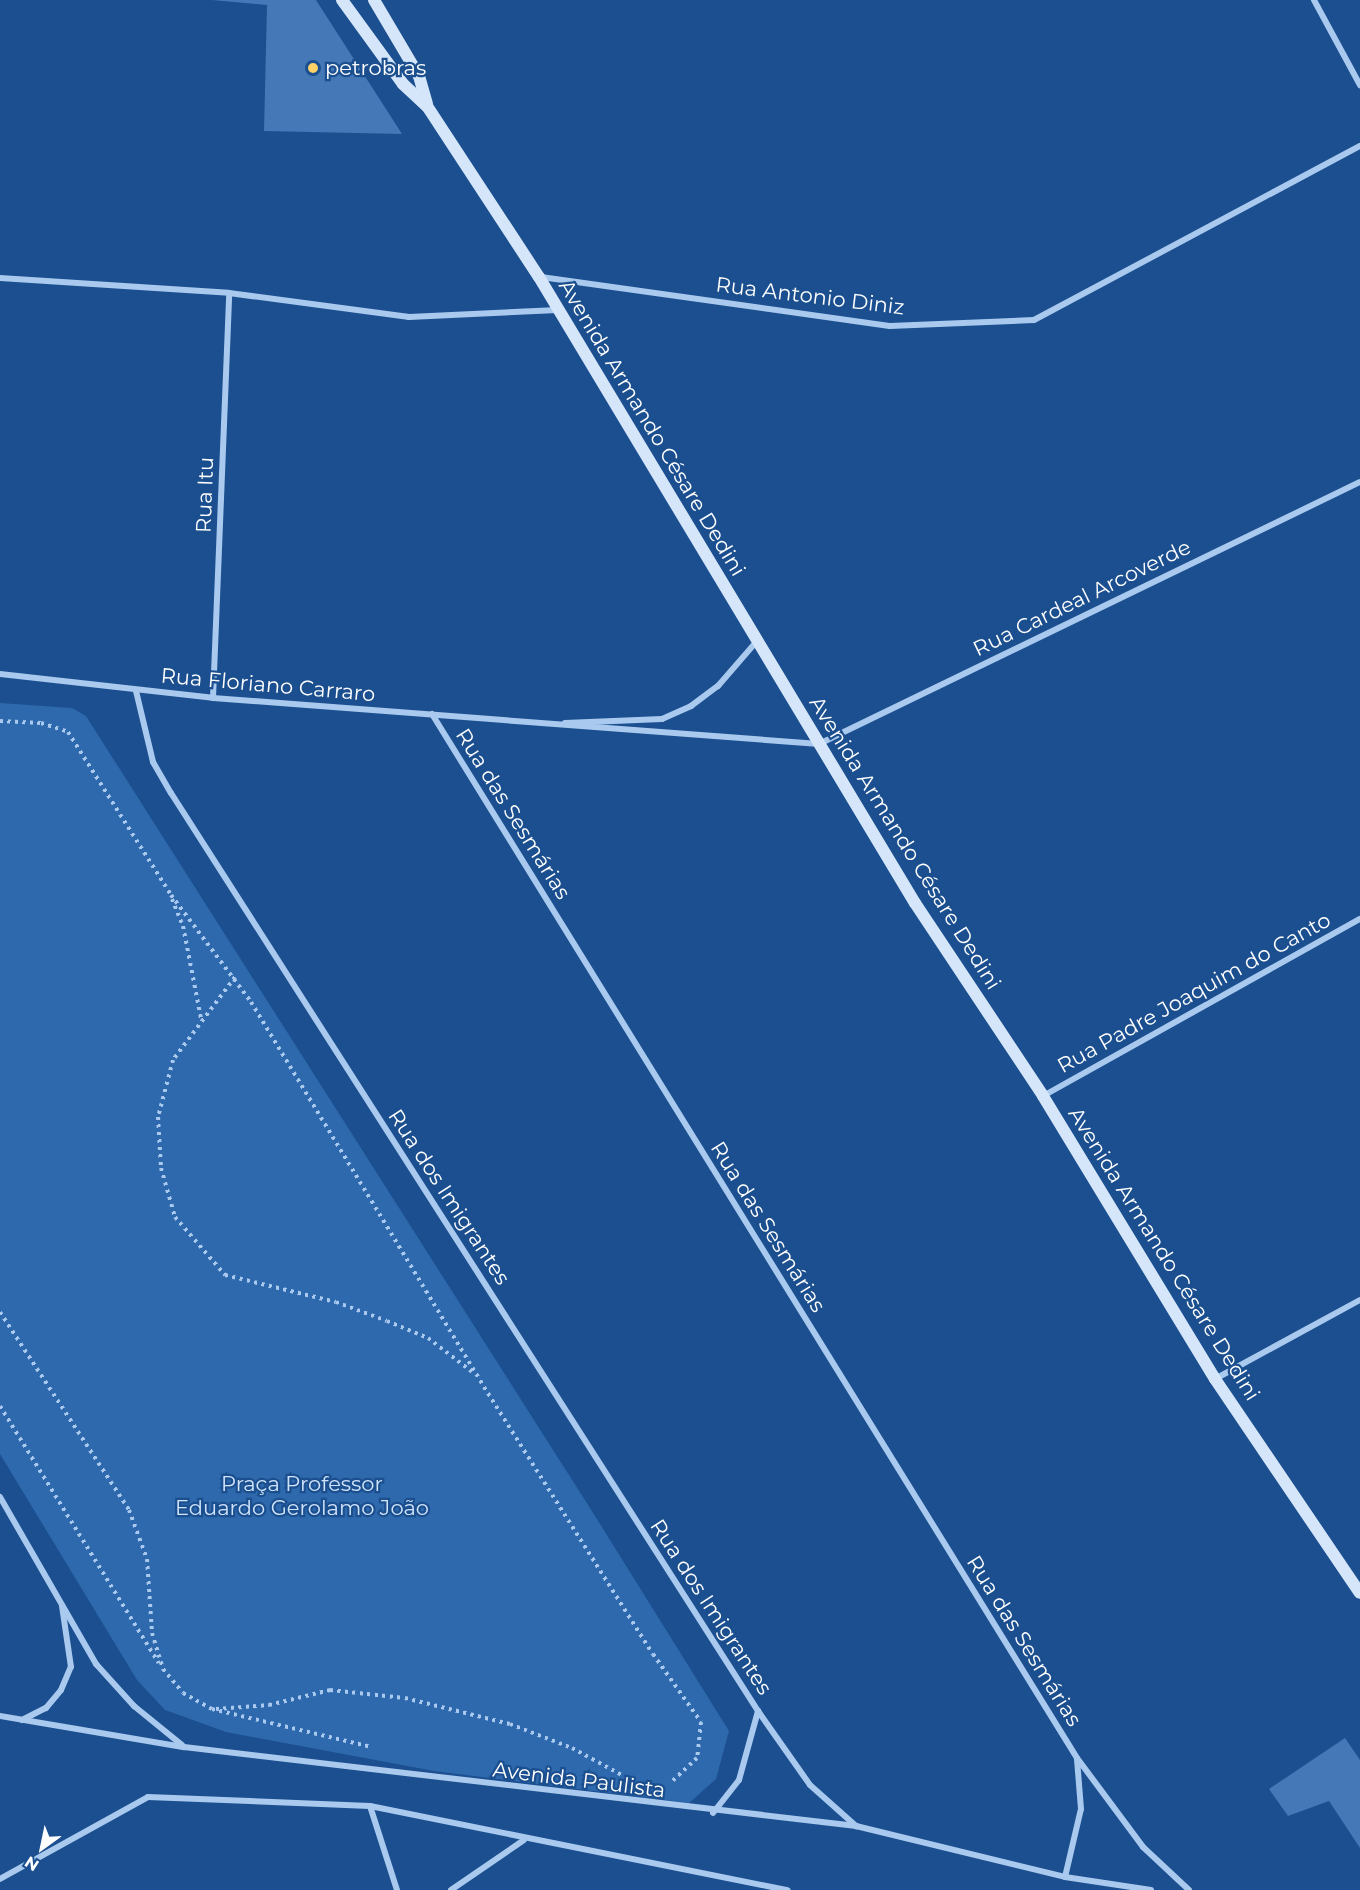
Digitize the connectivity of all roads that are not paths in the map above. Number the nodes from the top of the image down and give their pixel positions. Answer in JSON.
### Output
{"nodes":[{"id":1,"x":342,"y":0,"type":"edge"},
{"id":2,"x":374,"y":0,"type":"edge"},
{"id":3,"x":1314,"y":0,"type":"edge"},
{"id":4,"x":1360,"y":85,"type":"edge"},
{"id":5,"x":427,"y":106,"type":"junction"},
{"id":6,"x":1360,"y":146,"type":"edge"},
{"id":7,"x":539,"y":277,"type":"junction"},
{"id":8,"x":0,"y":278,"type":"edge"},
{"id":9,"x":229,"y":293,"type":"junction"},
{"id":10,"x":559,"y":310,"type":"junction"},
{"id":11,"x":1360,"y":482,"type":"edge"},
{"id":12,"x":757,"y":641,"type":"junction"},
{"id":13,"x":0,"y":674,"type":"edge"},
{"id":14,"x":136,"y":691,"type":"junction"},
{"id":15,"x":213,"y":698,"type":"junction"},
{"id":16,"x":432,"y":714,"type":"junction"},
{"id":17,"x":534,"y":724,"type":"junction"},
{"id":18,"x":819,"y":744,"type":"junction"},
{"id":19,"x":1360,"y":919,"type":"edge"},
{"id":20,"x":1044,"y":1096,"type":"junction"},
{"id":21,"x":1360,"y":1300,"type":"edge"},
{"id":22,"x":1215,"y":1378,"type":"junction"},
{"id":23,"x":0,"y":1497,"type":"edge"},
{"id":24,"x":1360,"y":1593,"type":"edge"},
{"id":25,"x":60,"y":1597,"type":"junction"},
{"id":26,"x":758,"y":1711,"type":"junction"},
{"id":27,"x":0,"y":1716,"type":"edge"},
{"id":28,"x":22,"y":1720,"type":"junction"},
{"id":29,"x":184,"y":1747,"type":"junction"},
{"id":30,"x":1077,"y":1758,"type":"junction"},
{"id":31,"x":370,"y":1806,"type":"junction"},
{"id":32,"x":713,"y":1813,"type":"junction"},
{"id":33,"x":856,"y":1826,"type":"junction"},
{"id":34,"x":524,"y":1840,"type":"junction"},
{"id":35,"x":1065,"y":1877,"type":"junction"},
{"id":36,"x":0,"y":1879,"type":"edge"},
{"id":37,"x":761,"y":1888,"type":"edge"},
{"id":38,"x":397,"y":1890,"type":"edge"},
{"id":39,"x":451,"y":1890,"type":"edge"},
{"id":40,"x":788,"y":1890,"type":"edge"},
{"id":41,"x":1151,"y":1890,"type":"edge"},
{"id":42,"x":1189,"y":1890,"type":"edge"}],
"edges":[{"from":1,"to":5,"type":"street","name":"Avenida Armando Césare Dedini"},
{"from":2,"to":5,"type":"street","name":"Avenida Armando Césare Dedini"},
{"from":3,"to":4,"type":"street"},
{"from":5,"to":7,"type":"street","name":"Avenida Armando Césare Dedini"},
{"from":6,"to":7,"type":"street","name":"Rua Antonio Diniz"},
{"from":7,"to":10,"type":"street","name":"Avenida Armando Césare Dedini"},
{"from":8,"to":9,"type":"street"},
{"from":9,"to":10,"type":"street"},
{"from":9,"to":15,"type":"street","name":"Rua Itu"},
{"from":10,"to":12,"type":"street","name":"Avenida Armando Césare Dedini"},
{"from":11,"to":18,"type":"street","name":"Rua Cardeal Arcoverde"},
{"from":12,"to":17,"type":"street","name":"Rua Floriano Carraro"},
{"from":12,"to":18,"type":"street","name":"Avenida Armando Césare Dedini"},
{"from":13,"to":14,"type":"street","name":"Rua Floriano Carraro"},
{"from":14,"to":15,"type":"street","name":"Rua Floriano Carraro"},
{"from":14,"to":26,"type":"street","name":"Rua dos Imigrantes"},
{"from":15,"to":16,"type":"street","name":"Rua Floriano Carraro"},
{"from":16,"to":17,"type":"street","name":"Rua Floriano Carraro"},
{"from":16,"to":30,"type":"street","name":"Rua das Sesmárias"},
{"from":17,"to":18,"type":"street","name":"Rua Floriano Carraro"},
{"from":18,"to":20,"type":"street","name":"Avenida Armando Césare Dedini"},
{"from":19,"to":20,"type":"street","name":"Rua Padre Joaquim do Canto"},
{"from":20,"to":22,"type":"street","name":"Avenida Armando Césare Dedini"},
{"from":21,"to":22,"type":"street"},
{"from":22,"to":24,"type":"street","name":"Avenida Armando Césare Dedini"},
{"from":23,"to":25,"type":"street"},
{"from":25,"to":28,"type":"street"},
{"from":25,"to":29,"type":"street"},
{"from":26,"to":32,"type":"street","name":"Rua dos Imigrantes"},
{"from":26,"to":33,"type":"street","name":"Rua dos Imigrantes"},
{"from":27,"to":28,"type":"street","name":"Avenida Paulista"},
{"from":28,"to":29,"type":"street","name":"Avenida Paulista"},
{"from":29,"to":32,"type":"street","name":"Avenida Paulista"},
{"from":30,"to":35,"type":"street","name":"Rua das Sesmárias"},
{"from":30,"to":42,"type":"street","name":"Rua das Sesmárias"},
{"from":31,"to":34,"type":"street"},
{"from":31,"to":36,"type":"street"},
{"from":31,"to":38,"type":"street"},
{"from":32,"to":33,"type":"street","name":"Avenida Paulista"},
{"from":33,"to":35,"type":"street","name":"Avenida Paulista"},
{"from":34,"to":37,"type":"street"},
{"from":34,"to":39,"type":"street"},
{"from":35,"to":41,"type":"street","name":"Avenida Paulista"},
{"from":37,"to":40,"type":"street"}]}
